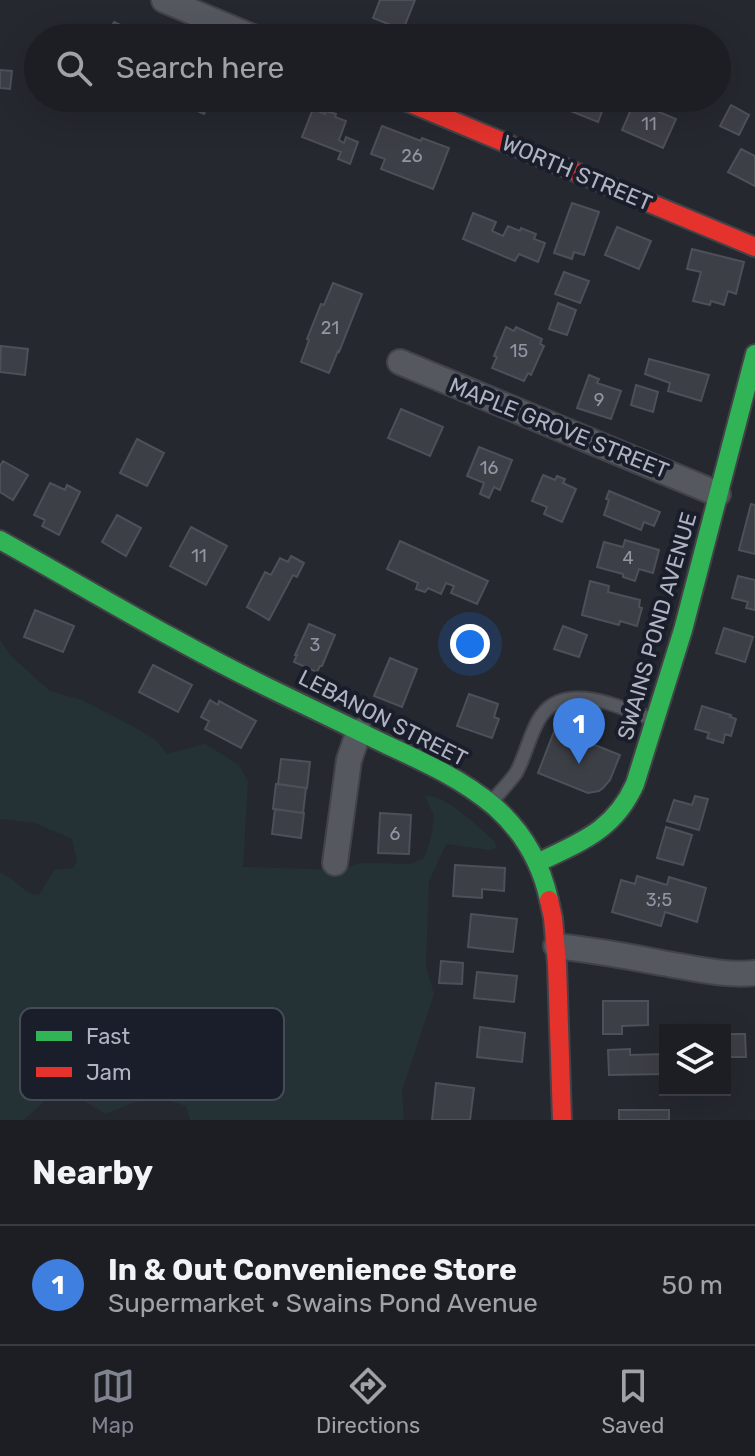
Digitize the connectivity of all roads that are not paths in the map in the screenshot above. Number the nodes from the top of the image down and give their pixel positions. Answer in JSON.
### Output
{"nodes":[{"id":1,"x":164,"y":0,"type":"edge"},
{"id":2,"x":221,"y":24,"type":"edge"},
{"id":3,"x":432,"y":112,"type":"edge"},
{"id":4,"x":755,"y":247,"type":"edge"},
{"id":5,"x":755,"y":354,"type":"edge"},
{"id":6,"x":400,"y":362,"type":"dead end"},
{"id":7,"x":718,"y":494,"type":"junction"},
{"id":8,"x":0,"y":540,"type":"edge"},
{"id":9,"x":656,"y":721,"type":"junction"},
{"id":10,"x":359,"y":731,"type":"junction"},
{"id":11,"x":490,"y":803,"type":"junction"},
{"id":12,"x":335,"y":863,"type":"dead end"},
{"id":13,"x":537,"y":863,"type":"junction"},
{"id":14,"x":556,"y":946,"type":"junction"},
{"id":15,"x":755,"y":973,"type":"edge"},
{"id":16,"x":562,"y":1120,"type":"edge"}],
"edges":[{"from":1,"to":2,"type":"street"},
{"from":3,"to":4,"type":"street","name":"WORTH STREET"},
{"from":5,"to":7,"type":"street","name":"SWAINS POND AVENUE"},
{"from":6,"to":7,"type":"street","name":"MAPLE GROVE STREET"},
{"from":7,"to":9,"type":"street","name":"SWAINS POND AVENUE"},
{"from":8,"to":10,"type":"street","name":"LEBANON STREET"},
{"from":9,"to":11,"type":"lane"},
{"from":9,"to":13,"type":"street","name":"SWAINS POND AVENUE"},
{"from":10,"to":11,"type":"street","name":"LEBANON STREET"},
{"from":10,"to":12,"type":"street"},
{"from":11,"to":13,"type":"street","name":"LEBANON STREET"},
{"from":13,"to":14,"type":"street","name":"LEBANON STREET"},
{"from":14,"to":15,"type":"street"},
{"from":14,"to":16,"type":"street","name":"LEBANON STREET"}]}
